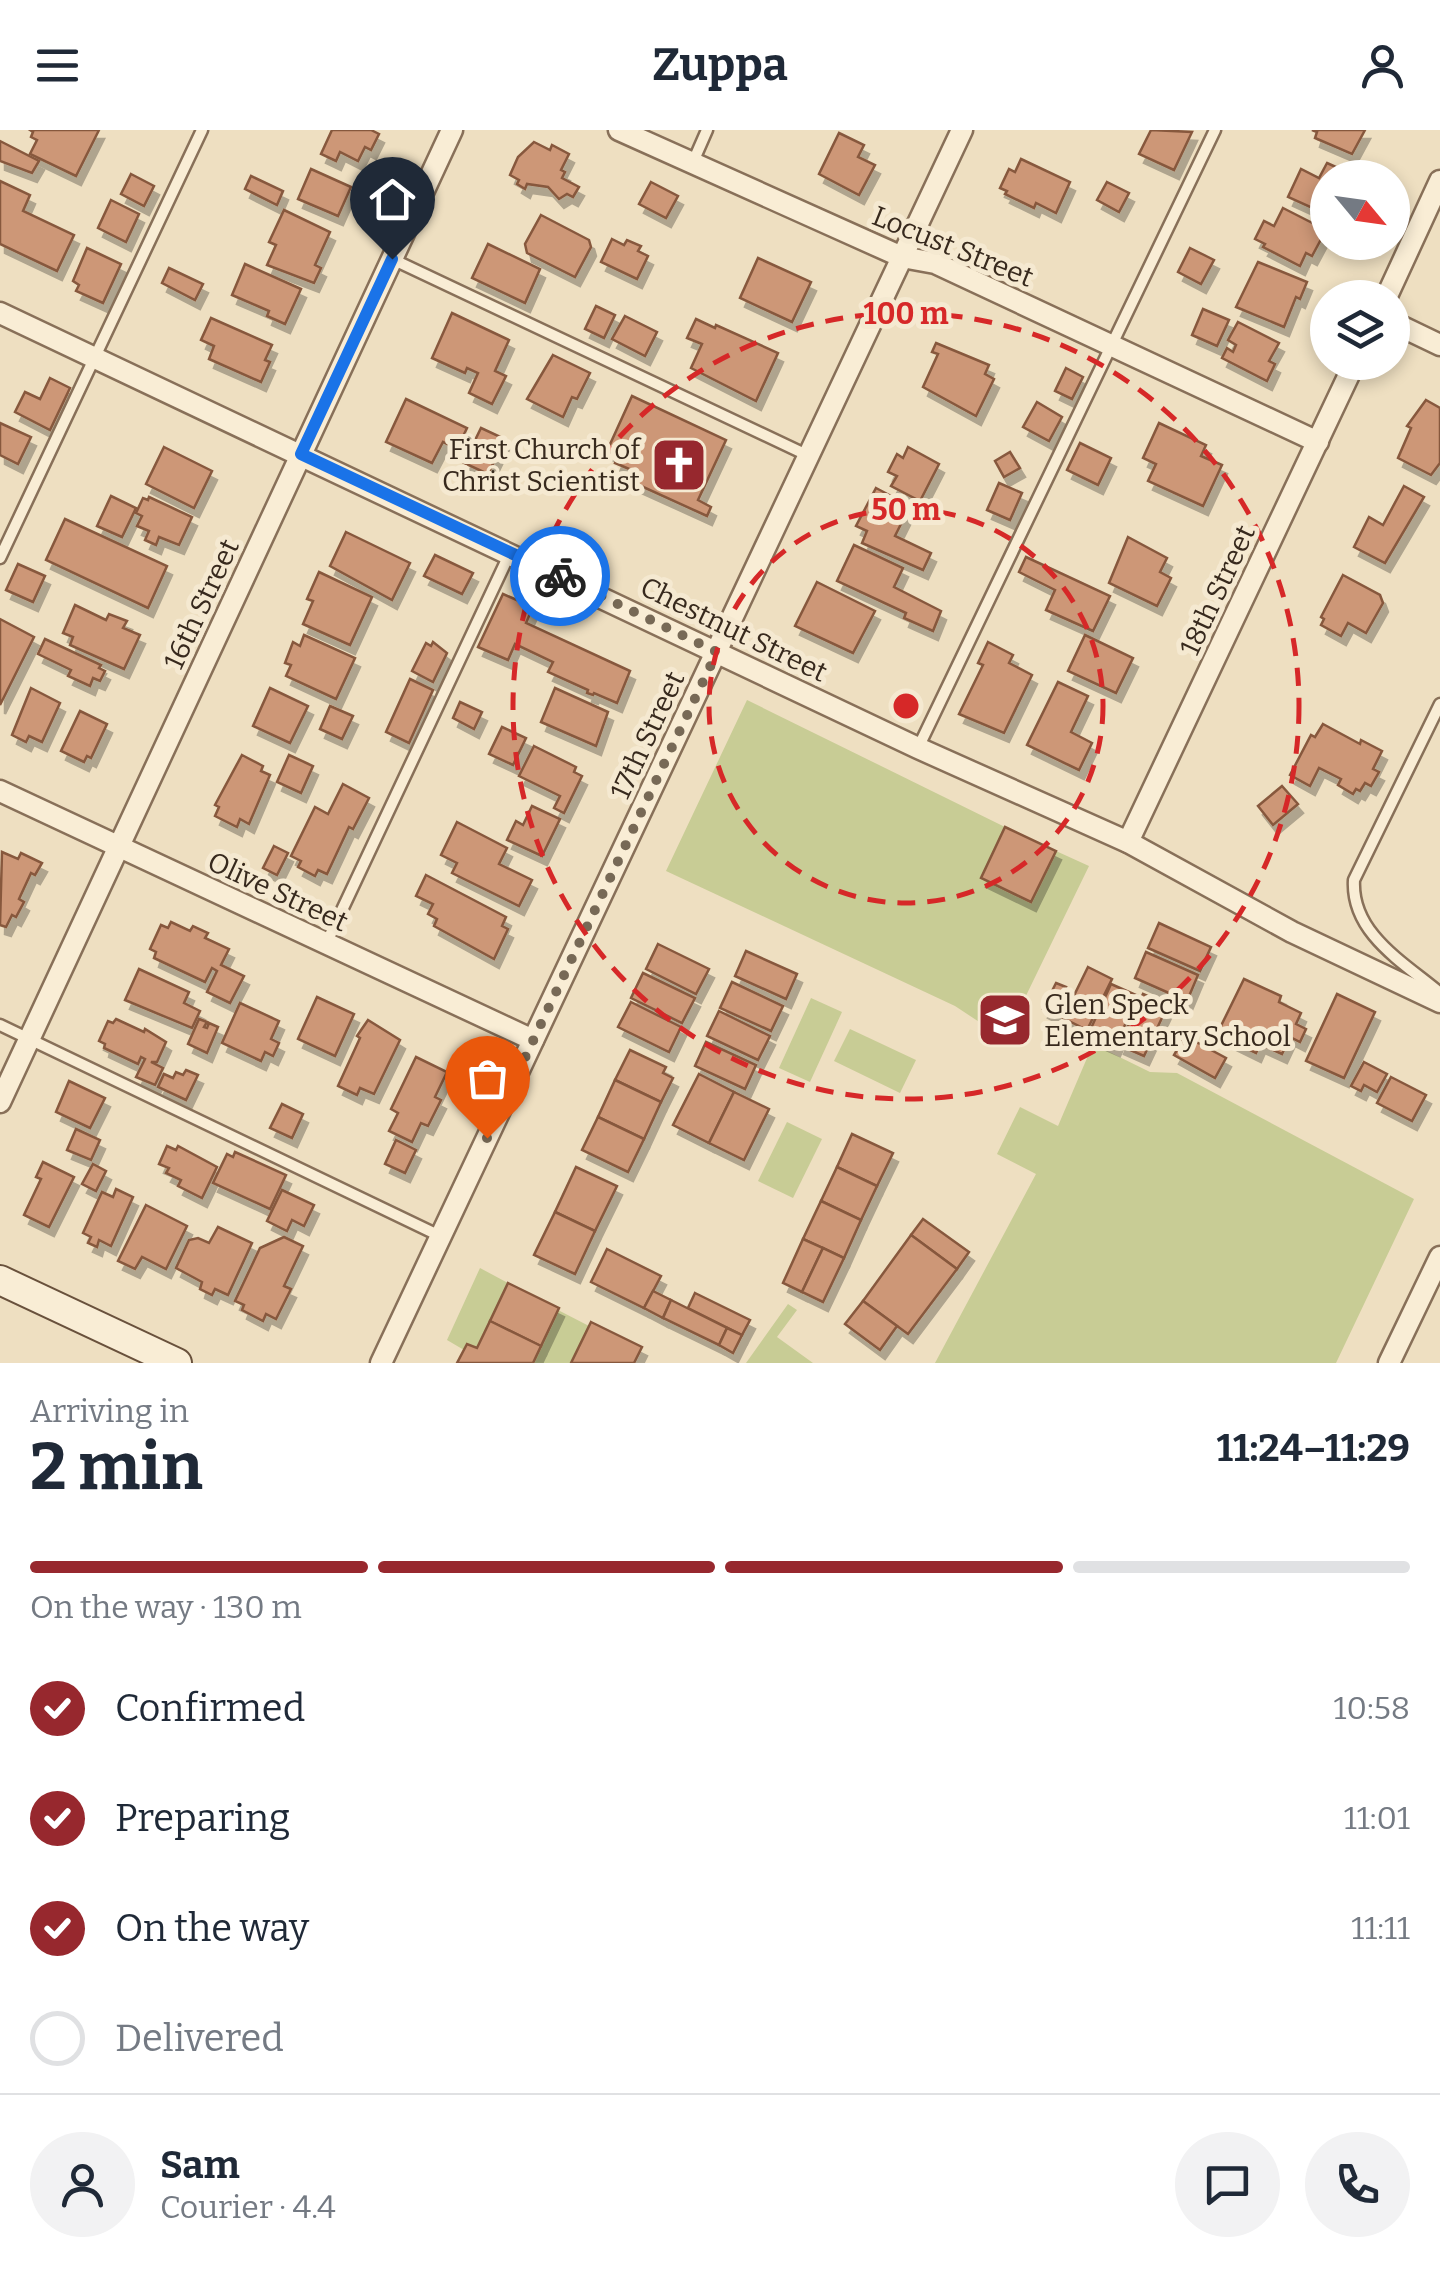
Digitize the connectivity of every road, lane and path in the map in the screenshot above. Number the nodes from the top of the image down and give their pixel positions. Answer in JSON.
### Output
{"nodes":[{"id":1,"x":202,"y":130,"type":"edge"},
{"id":2,"x":452,"y":130,"type":"edge"},
{"id":3,"x":619,"y":130,"type":"edge"},
{"id":4,"x":707,"y":130,"type":"edge"},
{"id":5,"x":962,"y":130,"type":"edge"},
{"id":6,"x":1215,"y":130,"type":"edge"},
{"id":7,"x":693,"y":162,"type":"junction"},
{"id":8,"x":1440,"y":180,"type":"edge"},
{"id":9,"x":902,"y":257,"type":"junction"},
{"id":10,"x":392,"y":259,"type":"junction"},
{"id":11,"x":1394,"y":280,"type":"edge"},
{"id":12,"x":0,"y":313,"type":"edge"},
{"id":13,"x":1410,"y":331,"type":"edge"},
{"id":14,"x":1114,"y":346,"type":"junction"},
{"id":15,"x":1440,"y":346,"type":"edge"},
{"id":16,"x":95,"y":357,"type":"junction"},
{"id":17,"x":1347,"y":380,"type":"edge"},
{"id":18,"x":1318,"y":442,"type":"junction"},
{"id":19,"x":301,"y":454,"type":"junction"},
{"id":20,"x":809,"y":456,"type":"junction"},
{"id":21,"x":510,"y":552,"type":"junction"},
{"id":22,"x":0,"y":558,"type":"edge"},
{"id":23,"x":717,"y":652,"type":"junction"},
{"id":24,"x":1440,"y":704,"type":"edge"},
{"id":25,"x":918,"y":748,"type":"junction"},
{"id":26,"x":0,"y":791,"type":"edge"},
{"id":27,"x":1128,"y":842,"type":"junction"},
{"id":28,"x":118,"y":847,"type":"junction"},
{"id":29,"x":326,"y":944,"type":"junction"},
{"id":30,"x":1440,"y":992,"type":"edge"},
{"id":31,"x":1440,"y":1002,"type":"edge"},
{"id":32,"x":0,"y":1024,"type":"edge"},
{"id":33,"x":30,"y":1038,"type":"junction"},
{"id":34,"x":534,"y":1040,"type":"junction"},
{"id":35,"x":0,"y":1102,"type":"edge"},
{"id":36,"x":440,"y":1236,"type":"junction"},
{"id":37,"x":1440,"y":1256,"type":"edge"},
{"id":38,"x":0,"y":1280,"type":"edge"},
{"id":39,"x":177,"y":1363,"type":"edge"},
{"id":40,"x":381,"y":1363,"type":"edge"},
{"id":41,"x":1388,"y":1363,"type":"edge"}],
"edges":[{"from":1,"to":16,"type":"lane"},
{"from":2,"to":10,"type":"street","name":"16th Street"},
{"from":3,"to":7,"type":"street","name":"Locust Street"},
{"from":4,"to":7,"type":"lane"},
{"from":5,"to":9,"type":"street","name":"17th Street"},
{"from":6,"to":14,"type":"lane"},
{"from":7,"to":9,"type":"street","name":"Locust Street"},
{"from":8,"to":11,"type":"street"},
{"from":9,"to":14,"type":"street","name":"Locust Street"},
{"from":9,"to":20,"type":"street","name":"17th Street"},
{"from":10,"to":19,"type":"street","name":"16th Street"},
{"from":10,"to":20,"type":"lane"},
{"from":12,"to":16,"type":"street","name":"Chestnut Street"},
{"from":13,"to":15,"type":"street"},
{"from":14,"to":18,"type":"street","name":"Locust Street"},
{"from":14,"to":25,"type":"lane"},
{"from":16,"to":19,"type":"street","name":"Chestnut Street"},
{"from":16,"to":22,"type":"lane"},
{"from":17,"to":18,"type":"street","name":"18th Street"},
{"from":18,"to":27,"type":"street","name":"18th Street"},
{"from":19,"to":21,"type":"street","name":"Chestnut Street"},
{"from":19,"to":28,"type":"street","name":"16th Street"},
{"from":20,"to":23,"type":"street","name":"17th Street"},
{"from":21,"to":23,"type":"street","name":"Chestnut Street"},
{"from":21,"to":29,"type":"lane"},
{"from":23,"to":25,"type":"street","name":"Chestnut Street"},
{"from":23,"to":34,"type":"street","name":"17th Street"},
{"from":24,"to":30,"type":"lane"},
{"from":25,"to":27,"type":"street","name":"Chestnut Street"},
{"from":26,"to":28,"type":"street","name":"Olive Street"},
{"from":27,"to":31,"type":"street","name":"Chestnut Street"},
{"from":28,"to":29,"type":"street","name":"Olive Street"},
{"from":28,"to":33,"type":"street","name":"16th Street"},
{"from":29,"to":34,"type":"street","name":"Olive Street"},
{"from":32,"to":33,"type":"lane"},
{"from":33,"to":35,"type":"street","name":"16th Street"},
{"from":33,"to":36,"type":"lane"},
{"from":34,"to":36,"type":"street","name":"17th Street"},
{"from":36,"to":40,"type":"street","name":"17th Street"},
{"from":37,"to":41,"type":"street"},
{"from":38,"to":39,"type":"street"}]}
